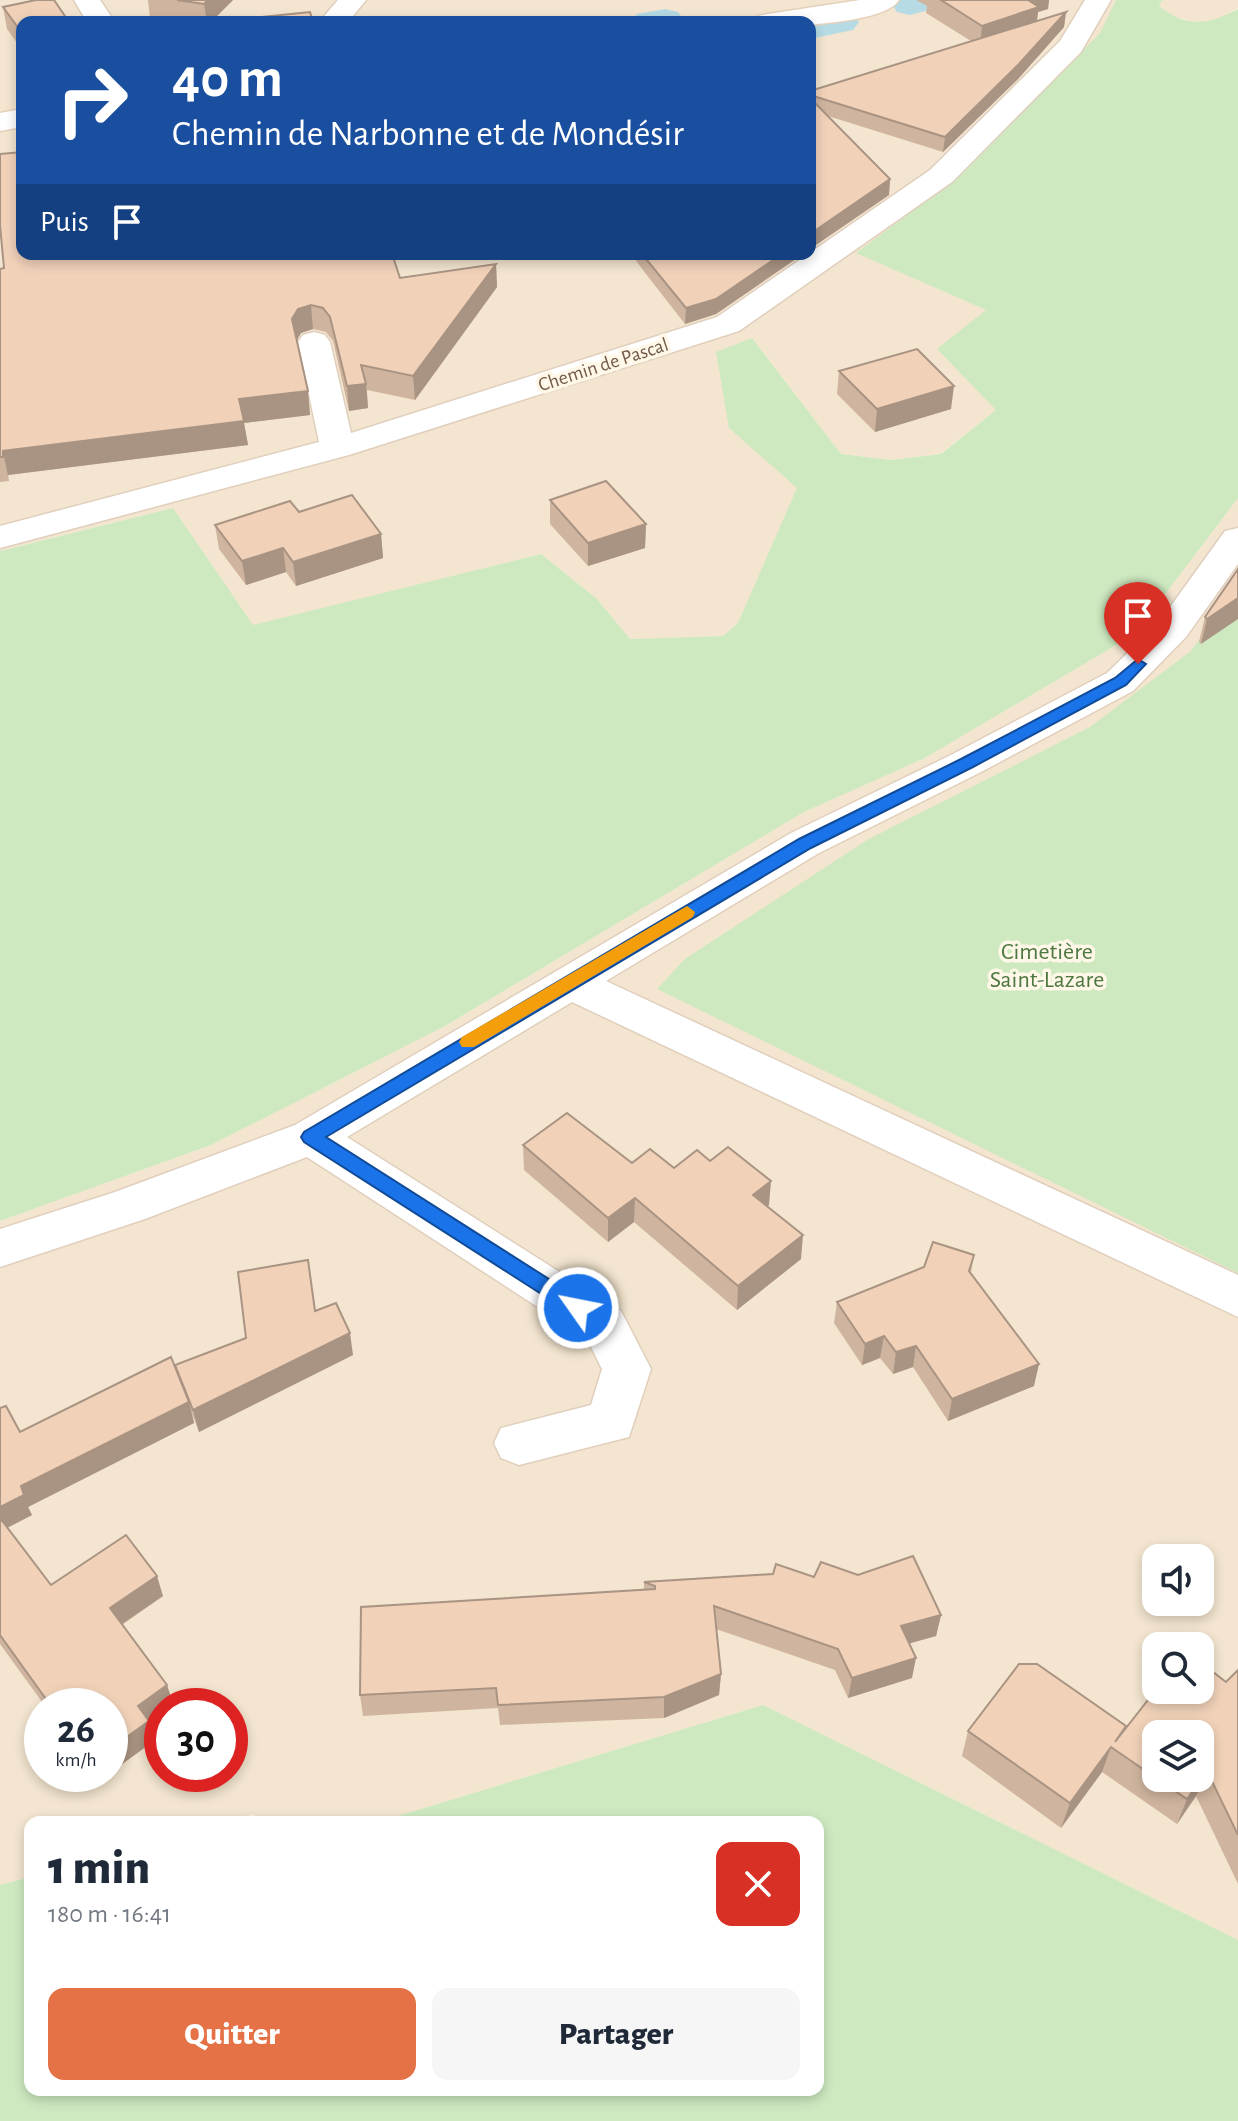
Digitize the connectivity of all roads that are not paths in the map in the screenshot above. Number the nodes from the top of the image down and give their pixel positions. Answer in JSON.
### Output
{"nodes":[{"id":1,"x":353,"y":0,"type":"edge"},
{"id":2,"x":886,"y":0,"type":"edge"},
{"id":3,"x":1098,"y":0,"type":"edge"},
{"id":4,"x":854,"y":5,"type":"edge"},
{"id":5,"x":338,"y":16,"type":"edge"},
{"id":6,"x":798,"y":16,"type":"edge"},
{"id":7,"x":314,"y":342,"type":"dead end"},
{"id":8,"x":337,"y":448,"type":"junction"},
{"id":9,"x":0,"y":537,"type":"edge"},
{"id":10,"x":1238,"y":539,"type":"edge"},
{"id":11,"x":568,"y":982,"type":"junction"},
{"id":12,"x":311,"y":1137,"type":"junction"},
{"id":13,"x":0,"y":1248,"type":"edge"},
{"id":14,"x":1238,"y":1297,"type":"edge"},
{"id":15,"x":519,"y":1443,"type":"dead end"}],
"edges":[{"from":1,"to":5,"type":"street"},
{"from":2,"to":4,"type":"street"},
{"from":3,"to":8,"type":"street","name":"Chemin de Pascal"},
{"from":4,"to":6,"type":"street"},
{"from":7,"to":8,"type":"street"},
{"from":8,"to":9,"type":"street","name":"Chemin de Pascal"},
{"from":10,"to":11,"type":"street"},
{"from":11,"to":12,"type":"street"},
{"from":11,"to":14,"type":"street"},
{"from":12,"to":13,"type":"street"},
{"from":12,"to":15,"type":"street"}]}
